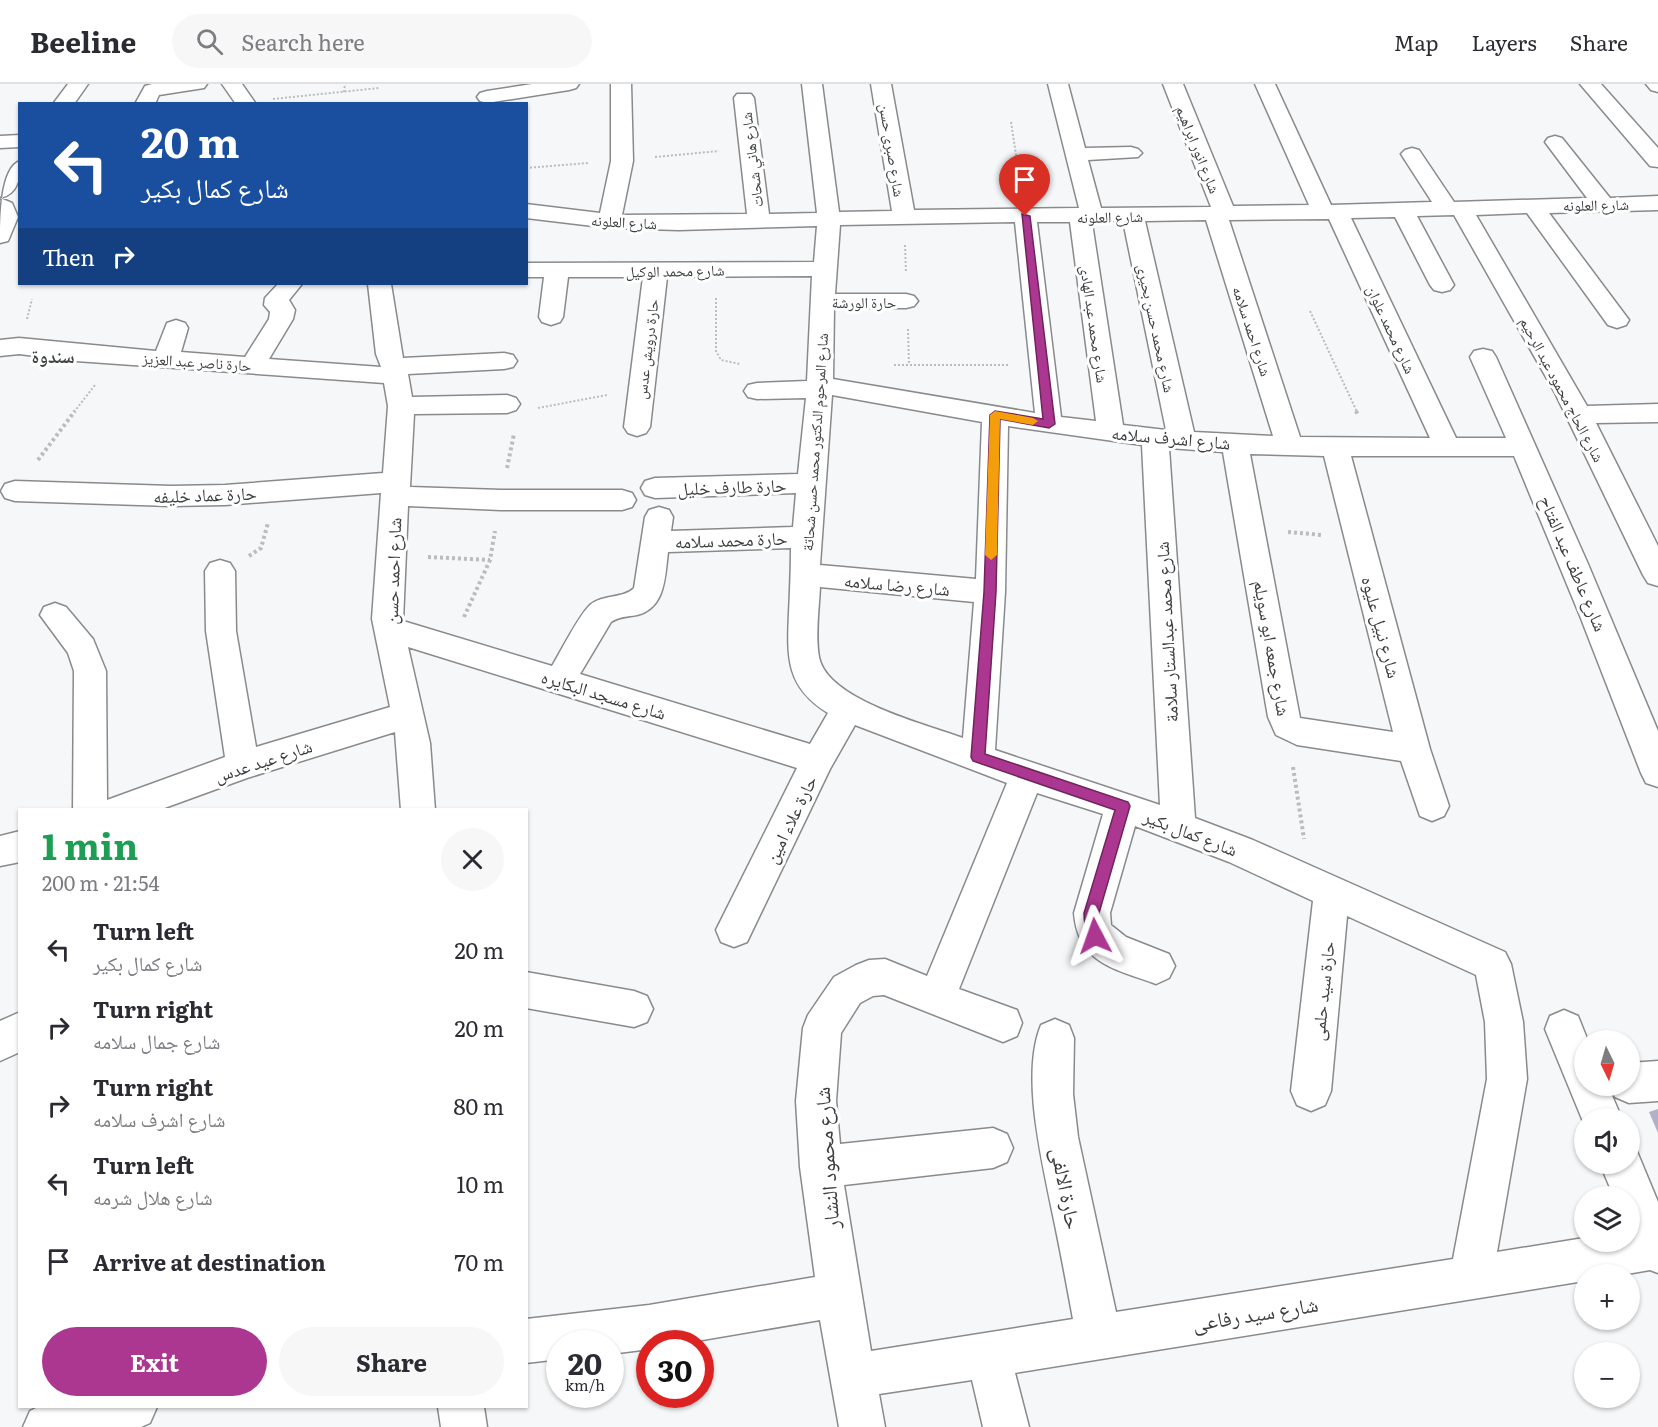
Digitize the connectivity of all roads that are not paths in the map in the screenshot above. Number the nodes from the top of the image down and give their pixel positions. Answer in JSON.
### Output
{"nodes":[{"id":1,"x":78,"y":84,"type":"edge"},
{"id":2,"x":197,"y":84,"type":"edge"},
{"id":3,"x":232,"y":84,"type":"edge"},
{"id":4,"x":569,"y":84,"type":"edge"},
{"id":5,"x":621,"y":84,"type":"edge"},
{"id":6,"x":812,"y":84,"type":"edge"},
{"id":7,"x":881,"y":84,"type":"edge"},
{"id":8,"x":1058,"y":84,"type":"edge"},
{"id":9,"x":1173,"y":84,"type":"edge"},
{"id":10,"x":1265,"y":84,"type":"edge"},
{"id":11,"x":1590,"y":84,"type":"edge"},
{"id":12,"x":486,"y":95,"type":"edge"},
{"id":13,"x":744,"y":98,"type":"dead end"},
{"id":14,"x":64,"y":102,"type":"edge"},
{"id":15,"x":146,"y":102,"type":"edge"},
{"id":16,"x":245,"y":102,"type":"edge"},
{"id":17,"x":1556,"y":142,"type":"dead end"},
{"id":18,"x":1131,"y":153,"type":"dead end"},
{"id":19,"x":1076,"y":154,"type":"junction"},
{"id":20,"x":1412,"y":154,"type":"dead end"},
{"id":21,"x":1658,"y":161,"type":"edge"},
{"id":22,"x":18,"y":170,"type":"edge"},
{"id":23,"x":0,"y":192,"type":"edge"},
{"id":24,"x":1603,"y":204,"type":"junction"},
{"id":25,"x":0,"y":205,"type":"edge"},
{"id":26,"x":1533,"y":206,"type":"junction"},
{"id":27,"x":1454,"y":208,"type":"junction"},
{"id":28,"x":1654,"y":208,"type":"edge"},
{"id":29,"x":1403,"y":210,"type":"junction"},
{"id":30,"x":528,"y":212,"type":"edge"},
{"id":31,"x":1330,"y":212,"type":"junction"},
{"id":32,"x":1221,"y":214,"type":"junction"},
{"id":33,"x":1025,"y":216,"type":"junction"},
{"id":34,"x":1086,"y":216,"type":"junction"},
{"id":35,"x":1132,"y":216,"type":"junction"},
{"id":36,"x":904,"y":217,"type":"junction"},
{"id":37,"x":829,"y":220,"type":"junction"},
{"id":38,"x":759,"y":222,"type":"junction"},
{"id":39,"x":0,"y":236,"type":"edge"},
{"id":40,"x":583,"y":245,"type":"junction"},
{"id":41,"x":528,"y":269,"type":"edge"},
{"id":42,"x":824,"y":269,"type":"junction"},
{"id":43,"x":656,"y":270,"type":"junction"},
{"id":44,"x":290,"y":285,"type":"edge"},
{"id":45,"x":380,"y":285,"type":"edge"},
{"id":46,"x":1442,"y":285,"type":"dead end"},
{"id":47,"x":822,"y":301,"type":"junction"},
{"id":48,"x":906,"y":301,"type":"dead end"},
{"id":49,"x":550,"y":317,"type":"dead end"},
{"id":50,"x":1617,"y":320,"type":"dead end"},
{"id":51,"x":176,"y":327,"type":"dead end"},
{"id":52,"x":0,"y":348,"type":"edge"},
{"id":53,"x":1483,"y":357,"type":"dead end"},
{"id":54,"x":166,"y":359,"type":"junction"},
{"id":55,"x":504,"y":360,"type":"dead end"},
{"id":56,"x":253,"y":365,"type":"junction"},
{"id":57,"x":394,"y":372,"type":"junction"},
{"id":58,"x":820,"y":387,"type":"junction"},
{"id":59,"x":757,"y":391,"type":"dead end"},
{"id":60,"x":401,"y":406,"type":"junction"},
{"id":61,"x":518,"y":407,"type":"road end"},
{"id":62,"x":1658,"y":412,"type":"edge"},
{"id":63,"x":995,"y":415,"type":"junction"},
{"id":64,"x":1580,"y":415,"type":"junction"},
{"id":65,"x":1049,"y":424,"type":"junction"},
{"id":66,"x":637,"y":427,"type":"dead end"},
{"id":67,"x":1111,"y":433,"type":"junction"},
{"id":68,"x":1169,"y":439,"type":"junction"},
{"id":69,"x":1235,"y":443,"type":"junction"},
{"id":70,"x":1447,"y":446,"type":"junction"},
{"id":71,"x":1290,"y":447,"type":"junction"},
{"id":72,"x":1335,"y":447,"type":"junction"},
{"id":73,"x":1524,"y":447,"type":"junction"},
{"id":74,"x":810,"y":483,"type":"junction"},
{"id":75,"x":655,"y":488,"type":"dead end"},
{"id":76,"x":395,"y":489,"type":"junction"},
{"id":77,"x":15,"y":491,"type":"road end"},
{"id":78,"x":622,"y":500,"type":"dead end"},
{"id":79,"x":806,"y":537,"type":"junction"},
{"id":80,"x":220,"y":571,"type":"road end"},
{"id":81,"x":805,"y":575,"type":"junction"},
{"id":82,"x":1658,"y":575,"type":"edge"},
{"id":83,"x":990,"y":592,"type":"junction"},
{"id":84,"x":55,"y":615,"type":"dead end"},
{"id":85,"x":389,"y":629,"type":"junction"},
{"id":86,"x":560,"y":680,"type":"junction"},
{"id":87,"x":848,"y":709,"type":"junction"},
{"id":88,"x":409,"y":715,"type":"junction"},
{"id":89,"x":1414,"y":748,"type":"junction"},
{"id":90,"x":978,"y":757,"type":"junction"},
{"id":91,"x":819,"y":760,"type":"junction"},
{"id":92,"x":243,"y":765,"type":"junction"},
{"id":93,"x":1658,"y":773,"type":"edge"},
{"id":94,"x":1028,"y":776,"type":"junction"},
{"id":95,"x":1123,"y":806,"type":"junction"},
{"id":96,"x":1432,"y":806,"type":"dead end"},
{"id":97,"x":90,"y":808,"type":"edge"},
{"id":98,"x":124,"y":808,"type":"edge"},
{"id":99,"x":418,"y":808,"type":"edge"},
{"id":100,"x":1178,"y":827,"type":"junction"},
{"id":101,"x":18,"y":846,"type":"edge"},
{"id":102,"x":0,"y":851,"type":"edge"},
{"id":103,"x":1321,"y":886,"type":"junction"},
{"id":104,"x":735,"y":930,"type":"dead end"},
{"id":105,"x":1156,"y":966,"type":"dead end"},
{"id":106,"x":528,"y":990,"type":"edge"},
{"id":107,"x":936,"y":999,"type":"junction"},
{"id":108,"x":634,"y":1009,"type":"dead end"},
{"id":109,"x":1003,"y":1023,"type":"dead end"},
{"id":110,"x":1564,"y":1029,"type":"dead end"},
{"id":111,"x":18,"y":1032,"type":"edge"},
{"id":112,"x":1055,"y":1038,"type":"dead end"},
{"id":113,"x":0,"y":1042,"type":"edge"},
{"id":114,"x":1574,"y":1053,"type":"edge"},
{"id":115,"x":1658,"y":1081,"type":"edge"},
{"id":116,"x":1640,"y":1082,"type":"edge"},
{"id":117,"x":1311,"y":1091,"type":"dead end"},
{"id":118,"x":993,"y":1148,"type":"dead end"},
{"id":119,"x":821,"y":1167,"type":"junction"},
{"id":120,"x":1625,"y":1174,"type":"edge"},
{"id":121,"x":1657,"y":1250,"type":"edge"},
{"id":122,"x":1471,"y":1277,"type":"junction"},
{"id":123,"x":839,"y":1295,"type":"junction"},
{"id":124,"x":1099,"y":1336,"type":"junction"},
{"id":125,"x":528,"y":1341,"type":"edge"},
{"id":126,"x":988,"y":1354,"type":"junction"},
{"id":127,"x":853,"y":1376,"type":"junction"},
{"id":128,"x":130,"y":1408,"type":"edge"},
{"id":129,"x":461,"y":1408,"type":"edge"},
{"id":130,"x":46,"y":1427,"type":"edge"},
{"id":131,"x":464,"y":1427,"type":"edge"},
{"id":132,"x":862,"y":1427,"type":"edge"},
{"id":133,"x":1006,"y":1427,"type":"edge"}],
"edges":[{"from":1,"to":14,"type":"street"},
{"from":2,"to":15,"type":"street"},
{"from":3,"to":16,"type":"street"},
{"from":4,"to":12,"type":"street"},
{"from":5,"to":40,"type":"street"},
{"from":6,"to":37,"type":"street","name":"شارع المرحوم الدكتور محمد حسن شحاتة"},
{"from":7,"to":36,"type":"street","name":"شارع صبرى حسن"},
{"from":8,"to":19,"type":"street","name":"شارع محمد عبد الهادى"},
{"from":9,"to":32,"type":"street","name":"شارع انور ابراهيم"},
{"from":10,"to":31,"type":"street","name":"شارع محمد علوان"},
{"from":11,"to":21,"type":"street"},
{"from":13,"to":38,"type":"street","name":"شارع هاني شحات"},
{"from":17,"to":24,"type":"street"},
{"from":18,"to":19,"type":"street"},
{"from":19,"to":34,"type":"street","name":"شارع محمد عبد الهادى"},
{"from":20,"to":27,"type":"street","name":"شارع الحاج محمود عبد الرحيم"},
{"from":22,"to":23,"type":"street"},
{"from":24,"to":26,"type":"street","name":"شارع العلونه"},
{"from":24,"to":28,"type":"street","name":"شارع العلونه"},
{"from":25,"to":39,"type":"street"},
{"from":26,"to":27,"type":"street","name":"شارع العلونه"},
{"from":26,"to":50,"type":"street"},
{"from":27,"to":29,"type":"street","name":"شارع العلونه"},
{"from":27,"to":64,"type":"street","name":"شارع الحاج محمود عبد الرحيم"},
{"from":29,"to":31,"type":"street","name":"شارع العلونه"},
{"from":29,"to":46,"type":"street"},
{"from":30,"to":40,"type":"street","name":"شارع العلونه"},
{"from":31,"to":32,"type":"street","name":"شارع العلونه"},
{"from":31,"to":70,"type":"street","name":"شارع محمد علوان"},
{"from":32,"to":35,"type":"street","name":"شارع العلونه"},
{"from":32,"to":71,"type":"street","name":"شارع احمد سلامه"},
{"from":33,"to":34,"type":"street","name":"شارع العلونه"},
{"from":33,"to":36,"type":"street","name":"شارع العلونه"},
{"from":33,"to":65,"type":"street"},
{"from":34,"to":35,"type":"street","name":"شارع العلونه"},
{"from":34,"to":67,"type":"street","name":"شارع محمد عبد الهادى"},
{"from":35,"to":68,"type":"street","name":"شارع محمد حسن بحيرى"},
{"from":36,"to":37,"type":"street","name":"شارع العلونه"},
{"from":37,"to":38,"type":"street","name":"شارع العلونه"},
{"from":37,"to":42,"type":"street","name":"شارع المرحوم الدكتور محمد حسن شحاتة"},
{"from":38,"to":40,"type":"street","name":"شارع العلونه"},
{"from":40,"to":41,"type":"street","name":"شارع محمد الوكيل"},
{"from":40,"to":43,"type":"street","name":"شارع محمد الوكيل"},
{"from":40,"to":49,"type":"street"},
{"from":42,"to":43,"type":"street","name":"شارع محمد الوكيل"},
{"from":42,"to":47,"type":"street","name":"شارع المرحوم الدكتور محمد حسن شحاتة"},
{"from":43,"to":66,"type":"street","name":"حارة درويش عدس"},
{"from":44,"to":56,"type":"street"},
{"from":45,"to":57,"type":"street","name":"شارع احمد حسن"},
{"from":47,"to":48,"type":"street","name":"حارة الورشة"},
{"from":47,"to":58,"type":"street","name":"شارع المرحوم الدكتور محمد حسن شحاتة"},
{"from":51,"to":54,"type":"street"},
{"from":52,"to":54,"type":"street","name":"حارة ناصر عبد العزيز"},
{"from":53,"to":73,"type":"street","name":"شارع عاطف عبد الفتاح"},
{"from":54,"to":56,"type":"street","name":"حارة ناصر عبد العزيز"},
{"from":55,"to":57,"type":"street","name":"حارة ناصر عبد العزيز"},
{"from":56,"to":57,"type":"street","name":"حارة ناصر عبد العزيز"},
{"from":57,"to":60,"type":"street","name":"شارع احمد حسن"},
{"from":58,"to":59,"type":"street","name":"شارع اشرف سلامه"},
{"from":58,"to":63,"type":"street","name":"شارع اشرف سلامه"},
{"from":58,"to":74,"type":"street","name":"شارع المرحوم الدكتور محمد حسن شحاتة"},
{"from":60,"to":61,"type":"street"},
{"from":60,"to":76,"type":"street","name":"شارع احمد حسن"},
{"from":62,"to":64,"type":"street"},
{"from":63,"to":65,"type":"street","name":"شارع اشرف سلامه"},
{"from":63,"to":83,"type":"street"},
{"from":64,"to":82,"type":"street","name":"شارع الحاج محمود عبد الرحيم"},
{"from":65,"to":67,"type":"street","name":"شارع اشرف سلامه"},
{"from":67,"to":68,"type":"street","name":"شارع اشرف سلامه"},
{"from":68,"to":69,"type":"street","name":"شارع اشرف سلامه"},
{"from":68,"to":100,"type":"street","name":"شارع محمد عبدالستار سلامة"},
{"from":69,"to":71,"type":"street","name":"شارع اشرف سلامه"},
{"from":69,"to":89,"type":"street","name":"شارع جمعه ابو سويلم"},
{"from":70,"to":72,"type":"street","name":"شارع اشرف سلامه"},
{"from":70,"to":73,"type":"street","name":"شارع اشرف سلامه"},
{"from":71,"to":72,"type":"street","name":"شارع اشرف سلامه"},
{"from":72,"to":89,"type":"street","name":"شارع نبيل عليوه"},
{"from":73,"to":93,"type":"street","name":"شارع عاطف عبد الفتاح"},
{"from":74,"to":75,"type":"street","name":"حارة طارف خليل"},
{"from":74,"to":79,"type":"street","name":"شارع المرحوم الدكتور محمد حسن شحاتة"},
{"from":76,"to":77,"type":"street","name":"حارة عماد خليفه"},
{"from":76,"to":78,"type":"street","name":"حارة عماد خليفه"},
{"from":76,"to":85,"type":"street","name":"شارع احمد حسن"},
{"from":79,"to":81,"type":"street","name":"شارع المرحوم الدكتور محمد حسن شحاتة"},
{"from":79,"to":86,"type":"street","name":"حارة محمد سلامه"},
{"from":80,"to":92,"type":"street"},
{"from":81,"to":83,"type":"street","name":"شارع رضا سلامه"},
{"from":81,"to":87,"type":"street","name":"شارع المرحوم الدكتور محمد حسن شحاتة"},
{"from":83,"to":90,"type":"street"},
{"from":84,"to":97,"type":"street"},
{"from":85,"to":86,"type":"street","name":"شارع مسجد البكايره"},
{"from":85,"to":88,"type":"street","name":"شارع احمد حسن"},
{"from":86,"to":91,"type":"street","name":"شارع مسجد البكايره"},
{"from":87,"to":90,"type":"street","name":"شارع كمال بكير"},
{"from":87,"to":91,"type":"street","name":"حارة علاء امين"},
{"from":88,"to":92,"type":"street","name":"شارع عيد عدس"},
{"from":88,"to":99,"type":"street","name":"شارع احمد حسن"},
{"from":89,"to":96,"type":"street","name":"شارع نبيل عليوه"},
{"from":90,"to":94,"type":"street","name":"شارع كمال بكير"},
{"from":91,"to":104,"type":"street","name":"حارة علاء امين"},
{"from":92,"to":98,"type":"street","name":"شارع عيد عدس"},
{"from":94,"to":95,"type":"street","name":"شارع كمال بكير"},
{"from":94,"to":107,"type":"street"},
{"from":95,"to":100,"type":"street","name":"شارع كمال بكير"},
{"from":95,"to":105,"type":"street"},
{"from":100,"to":103,"type":"street","name":"شارع كمال بكير"},
{"from":101,"to":102,"type":"street"},
{"from":103,"to":117,"type":"street","name":"حارة سيد حلمى"},
{"from":103,"to":122,"type":"street","name":"شارع كمال بكير"},
{"from":106,"to":108,"type":"street"},
{"from":107,"to":109,"type":"street","name":"شارع محمود النشار"},
{"from":107,"to":119,"type":"street","name":"شارع محمود النشار"},
{"from":110,"to":114,"type":"street"},
{"from":111,"to":113,"type":"street"},
{"from":112,"to":124,"type":"street","name":"حارة الالفى"},
{"from":115,"to":116,"type":"street"},
{"from":118,"to":119,"type":"street"},
{"from":119,"to":123,"type":"street","name":"شارع محمود النشار"},
{"from":120,"to":121,"type":"street"},
{"from":121,"to":122,"type":"street","name":"شارع سيد رفاعى"},
{"from":122,"to":124,"type":"street","name":"شارع سيد رفاعى"},
{"from":123,"to":125,"type":"street"},
{"from":123,"to":127,"type":"street","name":"شارع محمود النشار"},
{"from":124,"to":126,"type":"street","name":"شارع سيد رفاعى"},
{"from":126,"to":127,"type":"street","name":"شارع سيد رفاعى"},
{"from":126,"to":133,"type":"street"},
{"from":127,"to":132,"type":"street","name":"شارع محمود النشار"},
{"from":128,"to":130,"type":"street"},
{"from":129,"to":131,"type":"street"}]}
